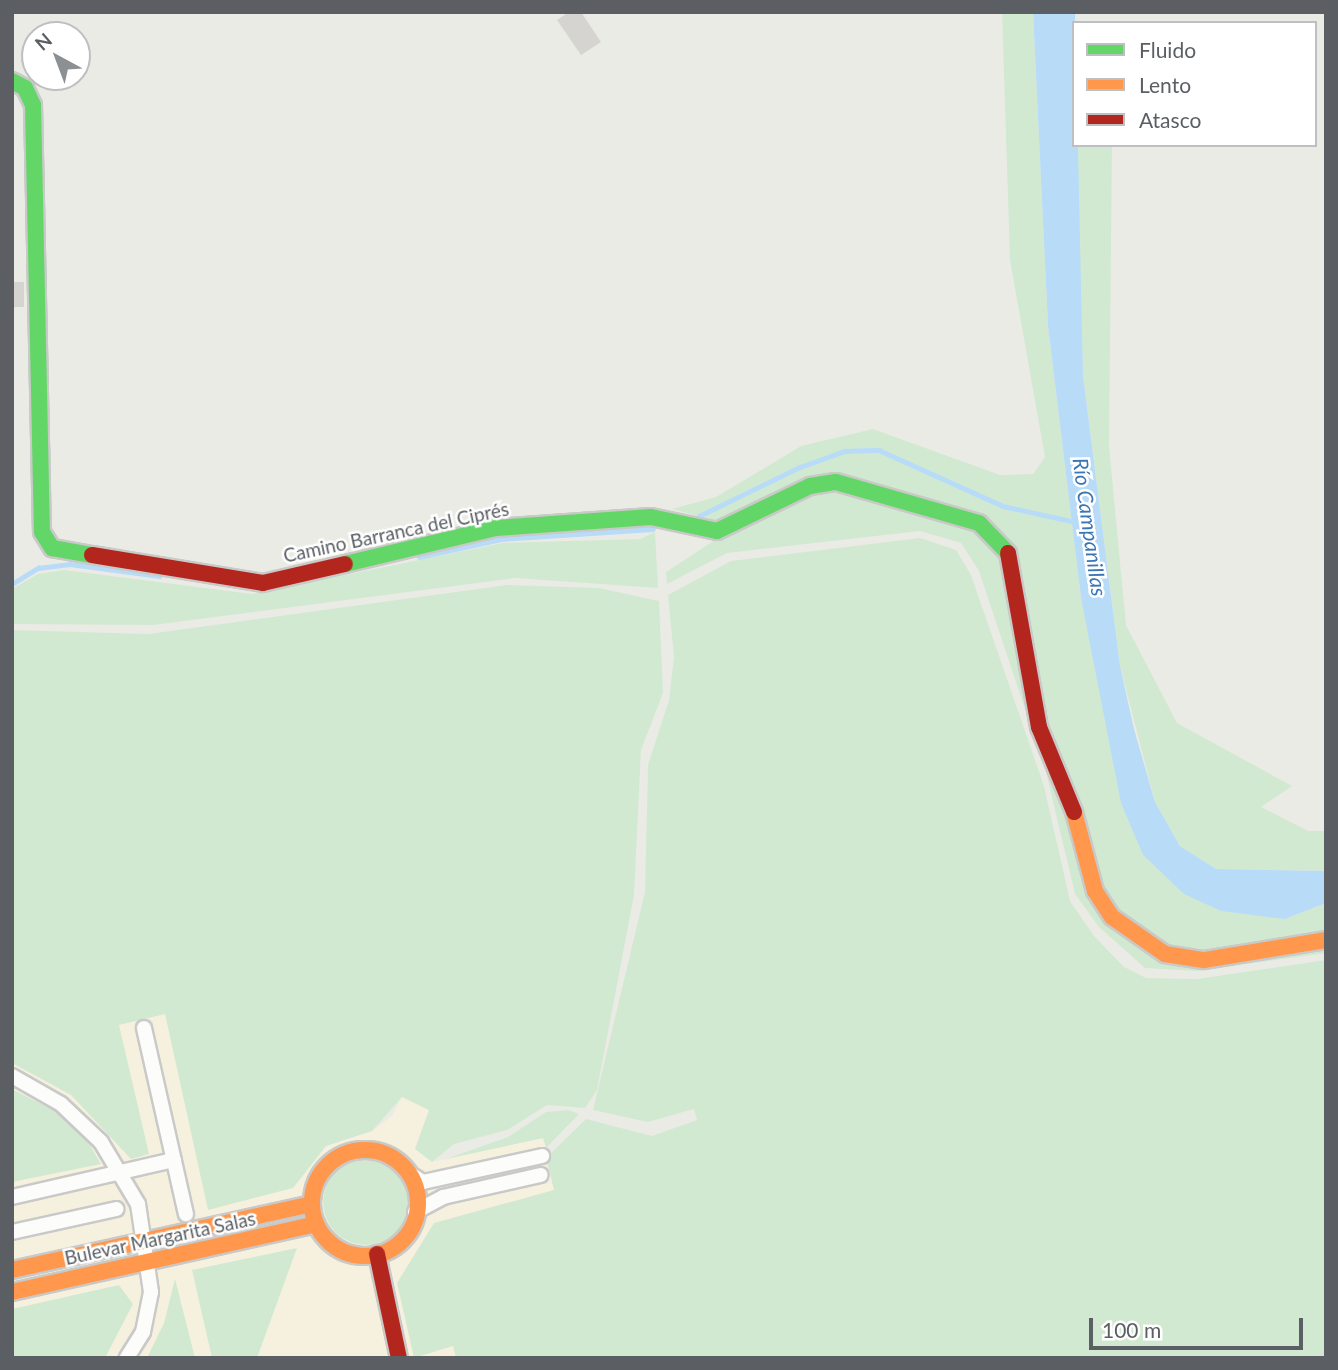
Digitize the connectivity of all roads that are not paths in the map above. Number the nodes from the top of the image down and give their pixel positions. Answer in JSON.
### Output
{"nodes":[{"id":1,"x":12,"y":81,"type":"edge"},
{"id":2,"x":1326,"y":940,"type":"edge"},
{"id":3,"x":144,"y":1028,"type":"dead end"},
{"id":4,"x":12,"y":1076,"type":"edge"},
{"id":5,"x":542,"y":1156,"type":"dead end"},
{"id":6,"x":174,"y":1160,"type":"junction"},
{"id":7,"x":123,"y":1172,"type":"junction"},
{"id":8,"x":407,"y":1172,"type":"junction"},
{"id":9,"x":541,"y":1175,"type":"dead end"},
{"id":10,"x":12,"y":1196,"type":"edge"},
{"id":11,"x":311,"y":1204,"type":"junction"},
{"id":12,"x":117,"y":1209,"type":"dead end"},
{"id":13,"x":415,"y":1212,"type":"junction"},
{"id":14,"x":186,"y":1214,"type":"dead end"},
{"id":15,"x":317,"y":1224,"type":"junction"},
{"id":16,"x":12,"y":1232,"type":"edge"},
{"id":17,"x":146,"y":1240,"type":"junction"},
{"id":18,"x":377,"y":1254,"type":"junction"},
{"id":19,"x":147,"y":1262,"type":"junction"},
{"id":20,"x":12,"y":1270,"type":"edge"},
{"id":21,"x":12,"y":1292,"type":"edge"},
{"id":22,"x":127,"y":1358,"type":"edge"},
{"id":23,"x":399,"y":1358,"type":"edge"}],
"edges":[{"from":1,"to":2,"type":"street","name":"Camino Barranca del Ciprés"},
{"from":3,"to":6,"type":"street"},
{"from":4,"to":7,"type":"street"},
{"from":5,"to":8,"type":"street"},
{"from":6,"to":7,"type":"street"},
{"from":6,"to":14,"type":"street"},
{"from":7,"to":10,"type":"street"},
{"from":7,"to":17,"type":"street"},
{"from":8,"to":11,"type":"street"},
{"from":8,"to":13,"type":"street"},
{"from":9,"to":13,"type":"street"},
{"from":11,"to":15,"type":"street"},
{"from":11,"to":17,"type":"street","name":"Bulevar Margarita Salas"},
{"from":12,"to":16,"type":"street","name":"Bulevar Margarita Salas"},
{"from":13,"to":18,"type":"street"},
{"from":15,"to":18,"type":"street"},
{"from":15,"to":19,"type":"street","name":"Bulevar Margarita Salas"},
{"from":17,"to":19,"type":"street"},
{"from":17,"to":20,"type":"street","name":"Bulevar Margarita Salas"},
{"from":18,"to":23,"type":"street"},
{"from":19,"to":21,"type":"street","name":"Bulevar Margarita Salas"},
{"from":19,"to":22,"type":"street"}]}
